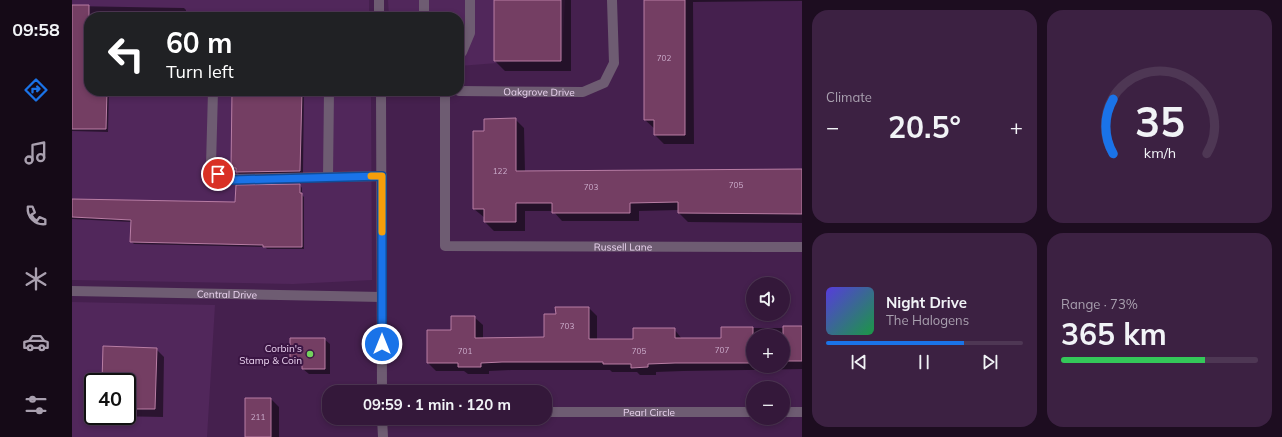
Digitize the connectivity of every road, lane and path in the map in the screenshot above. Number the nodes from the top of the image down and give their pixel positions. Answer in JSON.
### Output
{"nodes":[{"id":1,"x":379,"y":0,"type":"edge"},
{"id":2,"x":424,"y":0,"type":"edge"},
{"id":3,"x":470,"y":0,"type":"edge"},
{"id":4,"x":612,"y":0,"type":"edge"},
{"id":5,"x":379,"y":12,"type":"edge"},
{"id":6,"x":424,"y":12,"type":"edge"},
{"id":7,"x":464,"y":47,"type":"edge"},
{"id":8,"x":464,"y":91,"type":"edge"},
{"id":9,"x":213,"y":96,"type":"edge"},
{"id":10,"x":329,"y":96,"type":"edge"},
{"id":11,"x":381,"y":96,"type":"edge"},
{"id":12,"x":445,"y":96,"type":"edge"},
{"id":13,"x":382,"y":176,"type":"junction"},
{"id":14,"x":328,"y":177,"type":"junction"},
{"id":15,"x":802,"y":246,"type":"edge"},
{"id":16,"x":72,"y":291,"type":"edge"},
{"id":17,"x":382,"y":297,"type":"junction"},
{"id":18,"x":382,"y":385,"type":"edge"},
{"id":19,"x":552,"y":412,"type":"edge"},
{"id":20,"x":746,"y":412,"type":"edge"},
{"id":21,"x":790,"y":412,"type":"edge"},
{"id":22,"x":802,"y":412,"type":"edge"},
{"id":23,"x":382,"y":425,"type":"edge"},
{"id":24,"x":382,"y":437,"type":"edge"}],
"edges":[{"from":1,"to":5,"type":"street"},
{"from":2,"to":6,"type":"street"},
{"from":3,"to":7,"type":"street"},
{"from":4,"to":8,"type":"street","name":"Oakgrove Drive"},
{"from":9,"to":14,"type":"street"},
{"from":10,"to":14,"type":"street"},
{"from":11,"to":13,"type":"street"},
{"from":12,"to":15,"type":"street","name":"Russell Lane"},
{"from":13,"to":14,"type":"street"},
{"from":13,"to":17,"type":"street"},
{"from":16,"to":17,"type":"street","name":"Central Drive"},
{"from":17,"to":18,"type":"street"},
{"from":19,"to":20,"type":"street","name":"Pearl Circle"},
{"from":21,"to":22,"type":"street"},
{"from":23,"to":24,"type":"street"}]}
